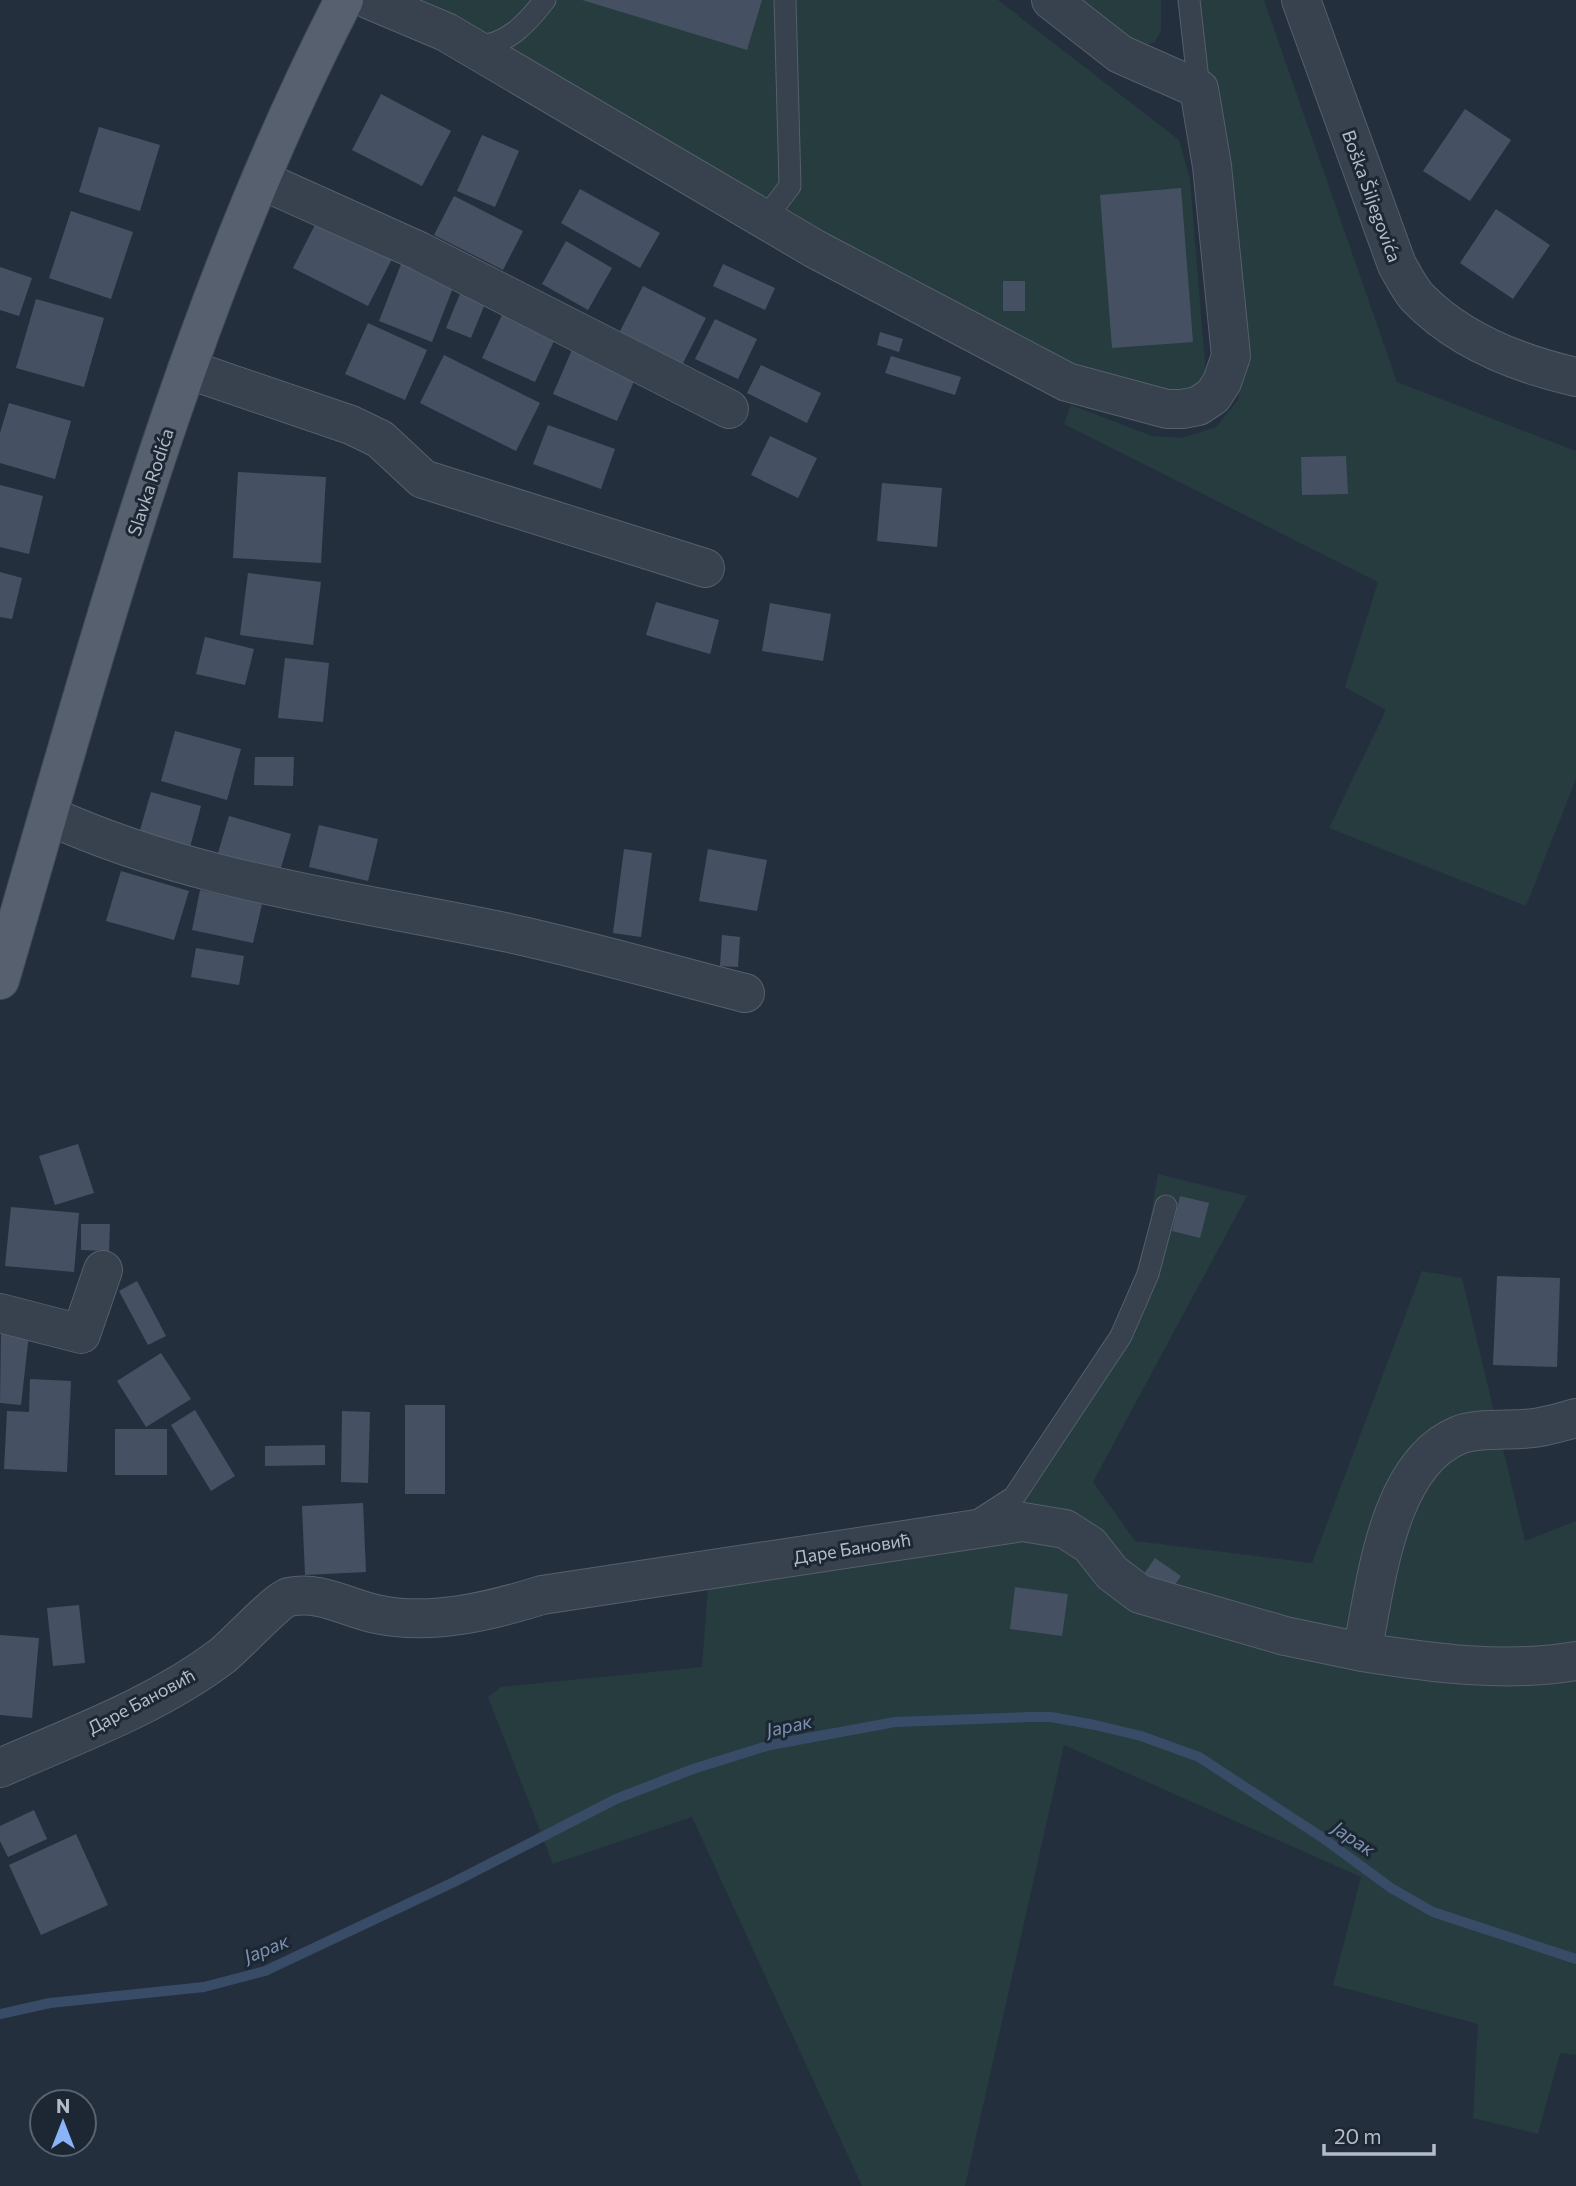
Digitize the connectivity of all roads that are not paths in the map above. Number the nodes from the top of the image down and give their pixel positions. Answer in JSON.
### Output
{"nodes":[{"id":1,"x":344,"y":0,"type":"edge"},
{"id":2,"x":370,"y":0,"type":"edge"},
{"id":3,"x":545,"y":0,"type":"edge"},
{"id":4,"x":785,"y":0,"type":"edge"},
{"id":5,"x":1051,"y":0,"type":"edge"},
{"id":6,"x":1189,"y":0,"type":"edge"},
{"id":7,"x":1301,"y":0,"type":"edge"},
{"id":8,"x":468,"y":46,"type":"junction"},
{"id":9,"x":1199,"y":89,"type":"junction"},
{"id":10,"x":261,"y":180,"type":"junction"},
{"id":11,"x":764,"y":220,"type":"junction"},
{"id":12,"x":187,"y":369,"type":"junction"},
{"id":13,"x":1576,"y":377,"type":"edge"},
{"id":14,"x":729,"y":410,"type":"dead end"},
{"id":15,"x":705,"y":568,"type":"dead end"},
{"id":16,"x":48,"y":815,"type":"junction"},
{"id":17,"x":0,"y":980,"type":"edge"},
{"id":18,"x":745,"y":993,"type":"dead end"},
{"id":19,"x":1166,"y":1206,"type":"dead end"},
{"id":20,"x":103,"y":1270,"type":"dead end"},
{"id":21,"x":0,"y":1312,"type":"edge"},
{"id":22,"x":1576,"y":1418,"type":"edge"},
{"id":23,"x":964,"y":1530,"type":"junction"},
{"id":24,"x":1362,"y":1652,"type":"junction"},
{"id":25,"x":1576,"y":1661,"type":"edge"},
{"id":26,"x":0,"y":1768,"type":"edge"}],
"edges":[{"from":1,"to":10,"type":"main road","name":"Slavka Rodića"},
{"from":2,"to":8,"type":"street"},
{"from":3,"to":8,"type":"lane"},
{"from":4,"to":11,"type":"lane"},
{"from":5,"to":9,"type":"street"},
{"from":6,"to":9,"type":"lane"},
{"from":7,"to":13,"type":"street","name":"Boška Šiljegovića"},
{"from":8,"to":11,"type":"street"},
{"from":9,"to":11,"type":"street"},
{"from":10,"to":12,"type":"main road","name":"Slavka Rodića"},
{"from":10,"to":14,"type":"street"},
{"from":12,"to":15,"type":"street"},
{"from":12,"to":16,"type":"main road","name":"Slavka Rodića"},
{"from":16,"to":17,"type":"main road","name":"Slavka Rodića"},
{"from":16,"to":18,"type":"street"},
{"from":19,"to":23,"type":"lane"},
{"from":20,"to":21,"type":"street"},
{"from":22,"to":24,"type":"street"},
{"from":23,"to":24,"type":"street","name":"Даре Бановић"},
{"from":23,"to":26,"type":"street","name":"Даре Бановић"},
{"from":24,"to":25,"type":"street","name":"Даре Бановић"}]}
